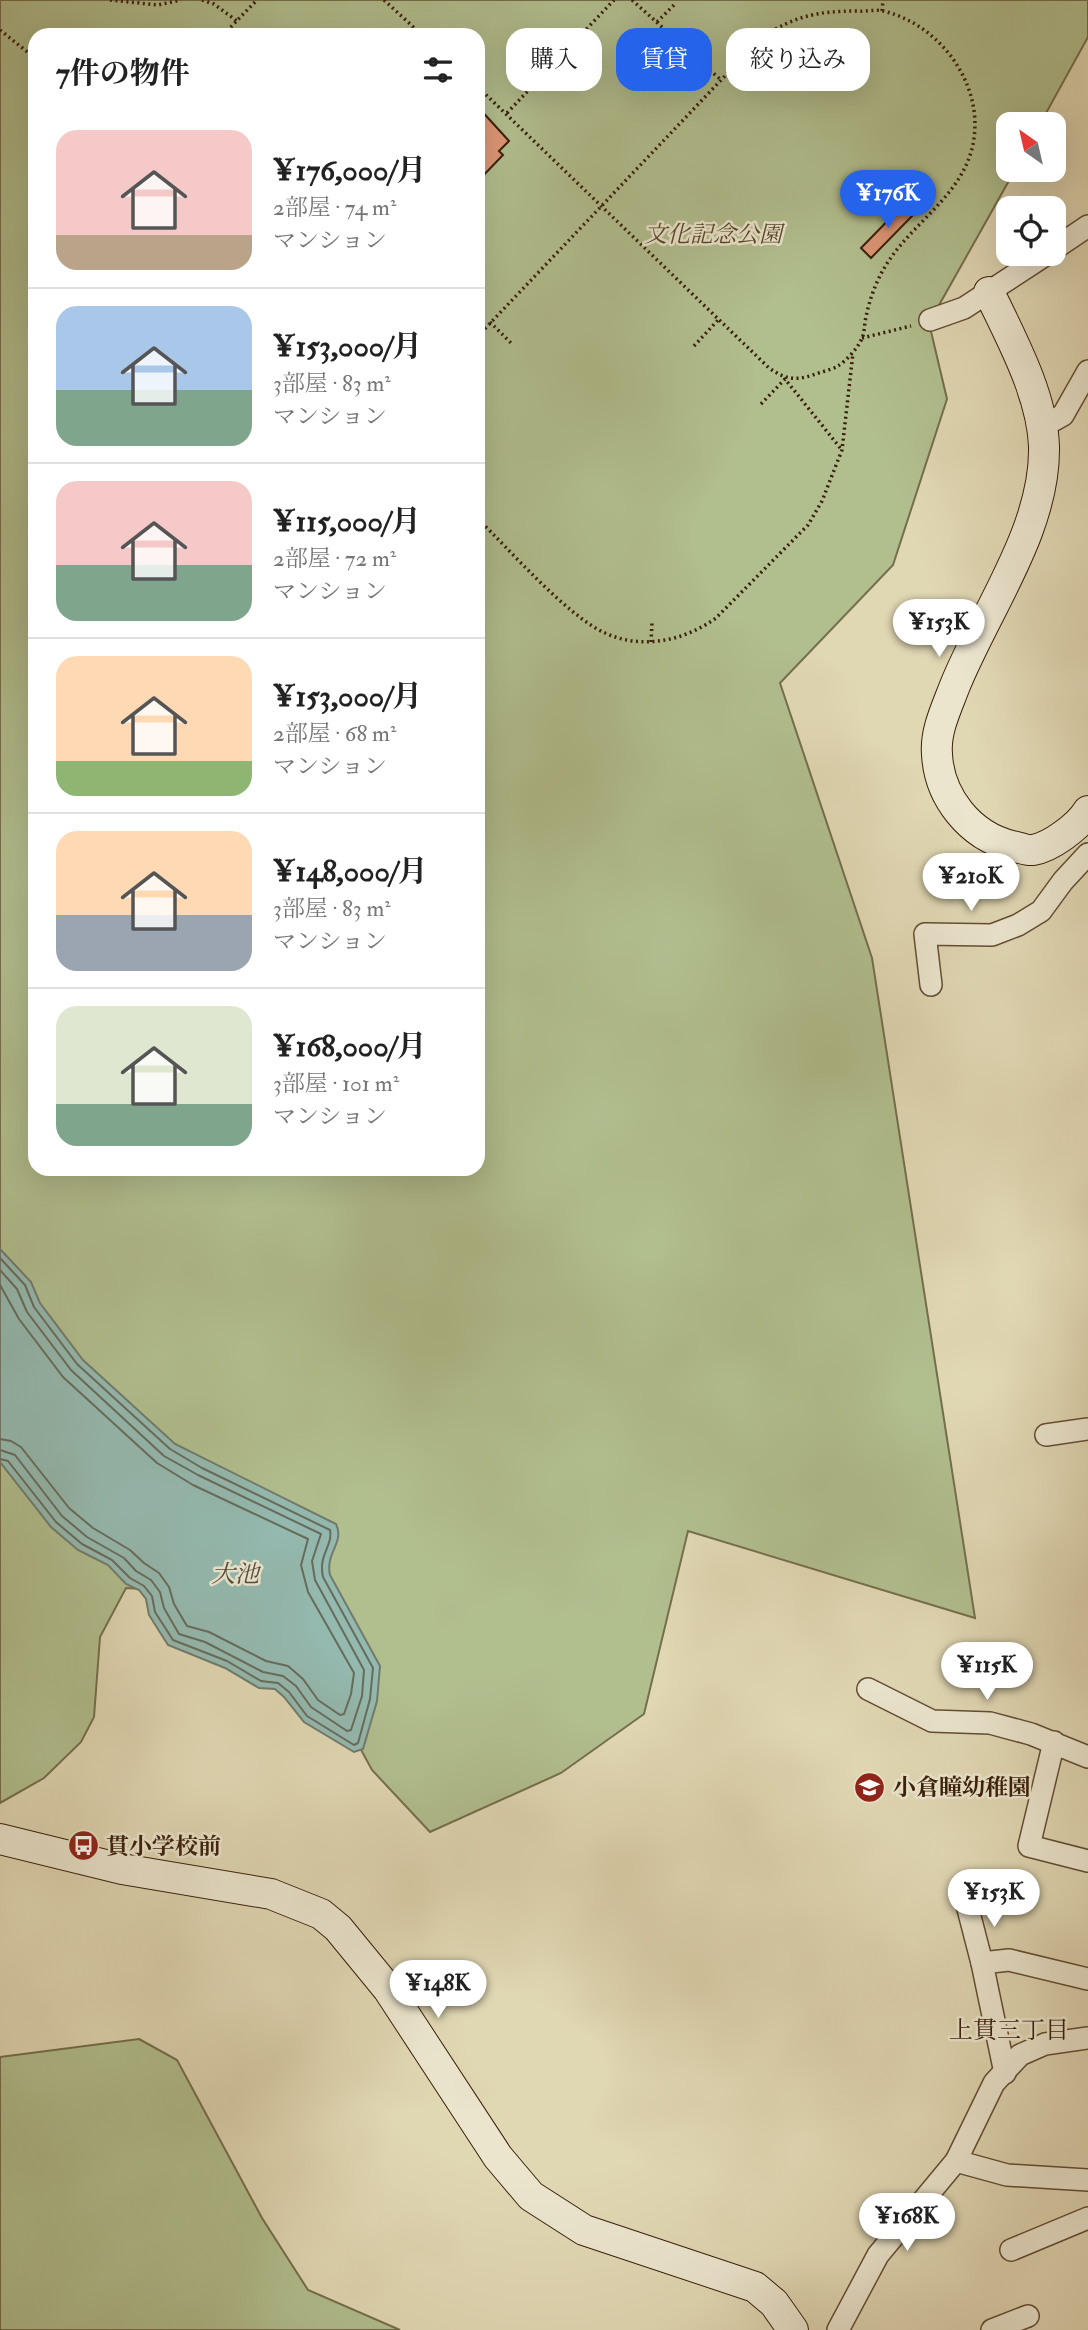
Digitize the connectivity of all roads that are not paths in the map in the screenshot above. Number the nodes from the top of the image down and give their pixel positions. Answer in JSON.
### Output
{"nodes":[{"id":1,"x":1088,"y":226,"type":"edge"},
{"id":2,"x":1066,"y":242,"type":"edge"},
{"id":3,"x":1029,"y":266,"type":"edge"},
{"id":4,"x":989,"y":292,"type":"junction"},
{"id":5,"x":930,"y":320,"type":"road end"},
{"id":6,"x":1088,"y":371,"type":"edge"},
{"id":7,"x":1040,"y":428,"type":"junction"},
{"id":8,"x":1088,"y":811,"type":"edge"},
{"id":9,"x":1088,"y":854,"type":"edge"},
{"id":10,"x":931,"y":985,"type":"dead end"},
{"id":11,"x":1088,"y":1429,"type":"edge"},
{"id":12,"x":1046,"y":1435,"type":"dead end"},
{"id":13,"x":868,"y":1689,"type":"dead end"},
{"id":14,"x":1054,"y":1742,"type":"junction"},
{"id":15,"x":1088,"y":1757,"type":"edge"},
{"id":16,"x":0,"y":1839,"type":"edge"},
{"id":17,"x":1088,"y":1861,"type":"edge"},
{"id":18,"x":967,"y":1905,"type":"dead end"},
{"id":19,"x":982,"y":1963,"type":"junction"},
{"id":20,"x":1088,"y":1979,"type":"edge"},
{"id":21,"x":1088,"y":2038,"type":"edge"},
{"id":22,"x":1005,"y":2073,"type":"junction"},
{"id":23,"x":956,"y":2161,"type":"junction"},
{"id":24,"x":1088,"y":2180,"type":"edge"},
{"id":25,"x":1088,"y":2218,"type":"edge"},
{"id":26,"x":1011,"y":2250,"type":"dead end"},
{"id":27,"x":1028,"y":2316,"type":"dead end"},
{"id":28,"x":793,"y":2330,"type":"edge"},
{"id":29,"x":838,"y":2330,"type":"edge"},
{"id":30,"x":992,"y":2330,"type":"edge"}],
"edges":[{"from":1,"to":2,"type":"street"},
{"from":3,"to":4,"type":"street"},
{"from":4,"to":5,"type":"street"},
{"from":4,"to":7,"type":"street"},
{"from":6,"to":7,"type":"street"},
{"from":7,"to":8,"type":"street"},
{"from":9,"to":10,"type":"street"},
{"from":11,"to":12,"type":"street"},
{"from":13,"to":14,"type":"street"},
{"from":14,"to":15,"type":"street"},
{"from":14,"to":17,"type":"street"},
{"from":16,"to":28,"type":"street"},
{"from":18,"to":19,"type":"street"},
{"from":19,"to":20,"type":"street"},
{"from":19,"to":22,"type":"street"},
{"from":21,"to":22,"type":"street"},
{"from":22,"to":23,"type":"street"},
{"from":23,"to":24,"type":"street"},
{"from":23,"to":29,"type":"street"},
{"from":25,"to":26,"type":"street"},
{"from":27,"to":30,"type":"street"}]}
